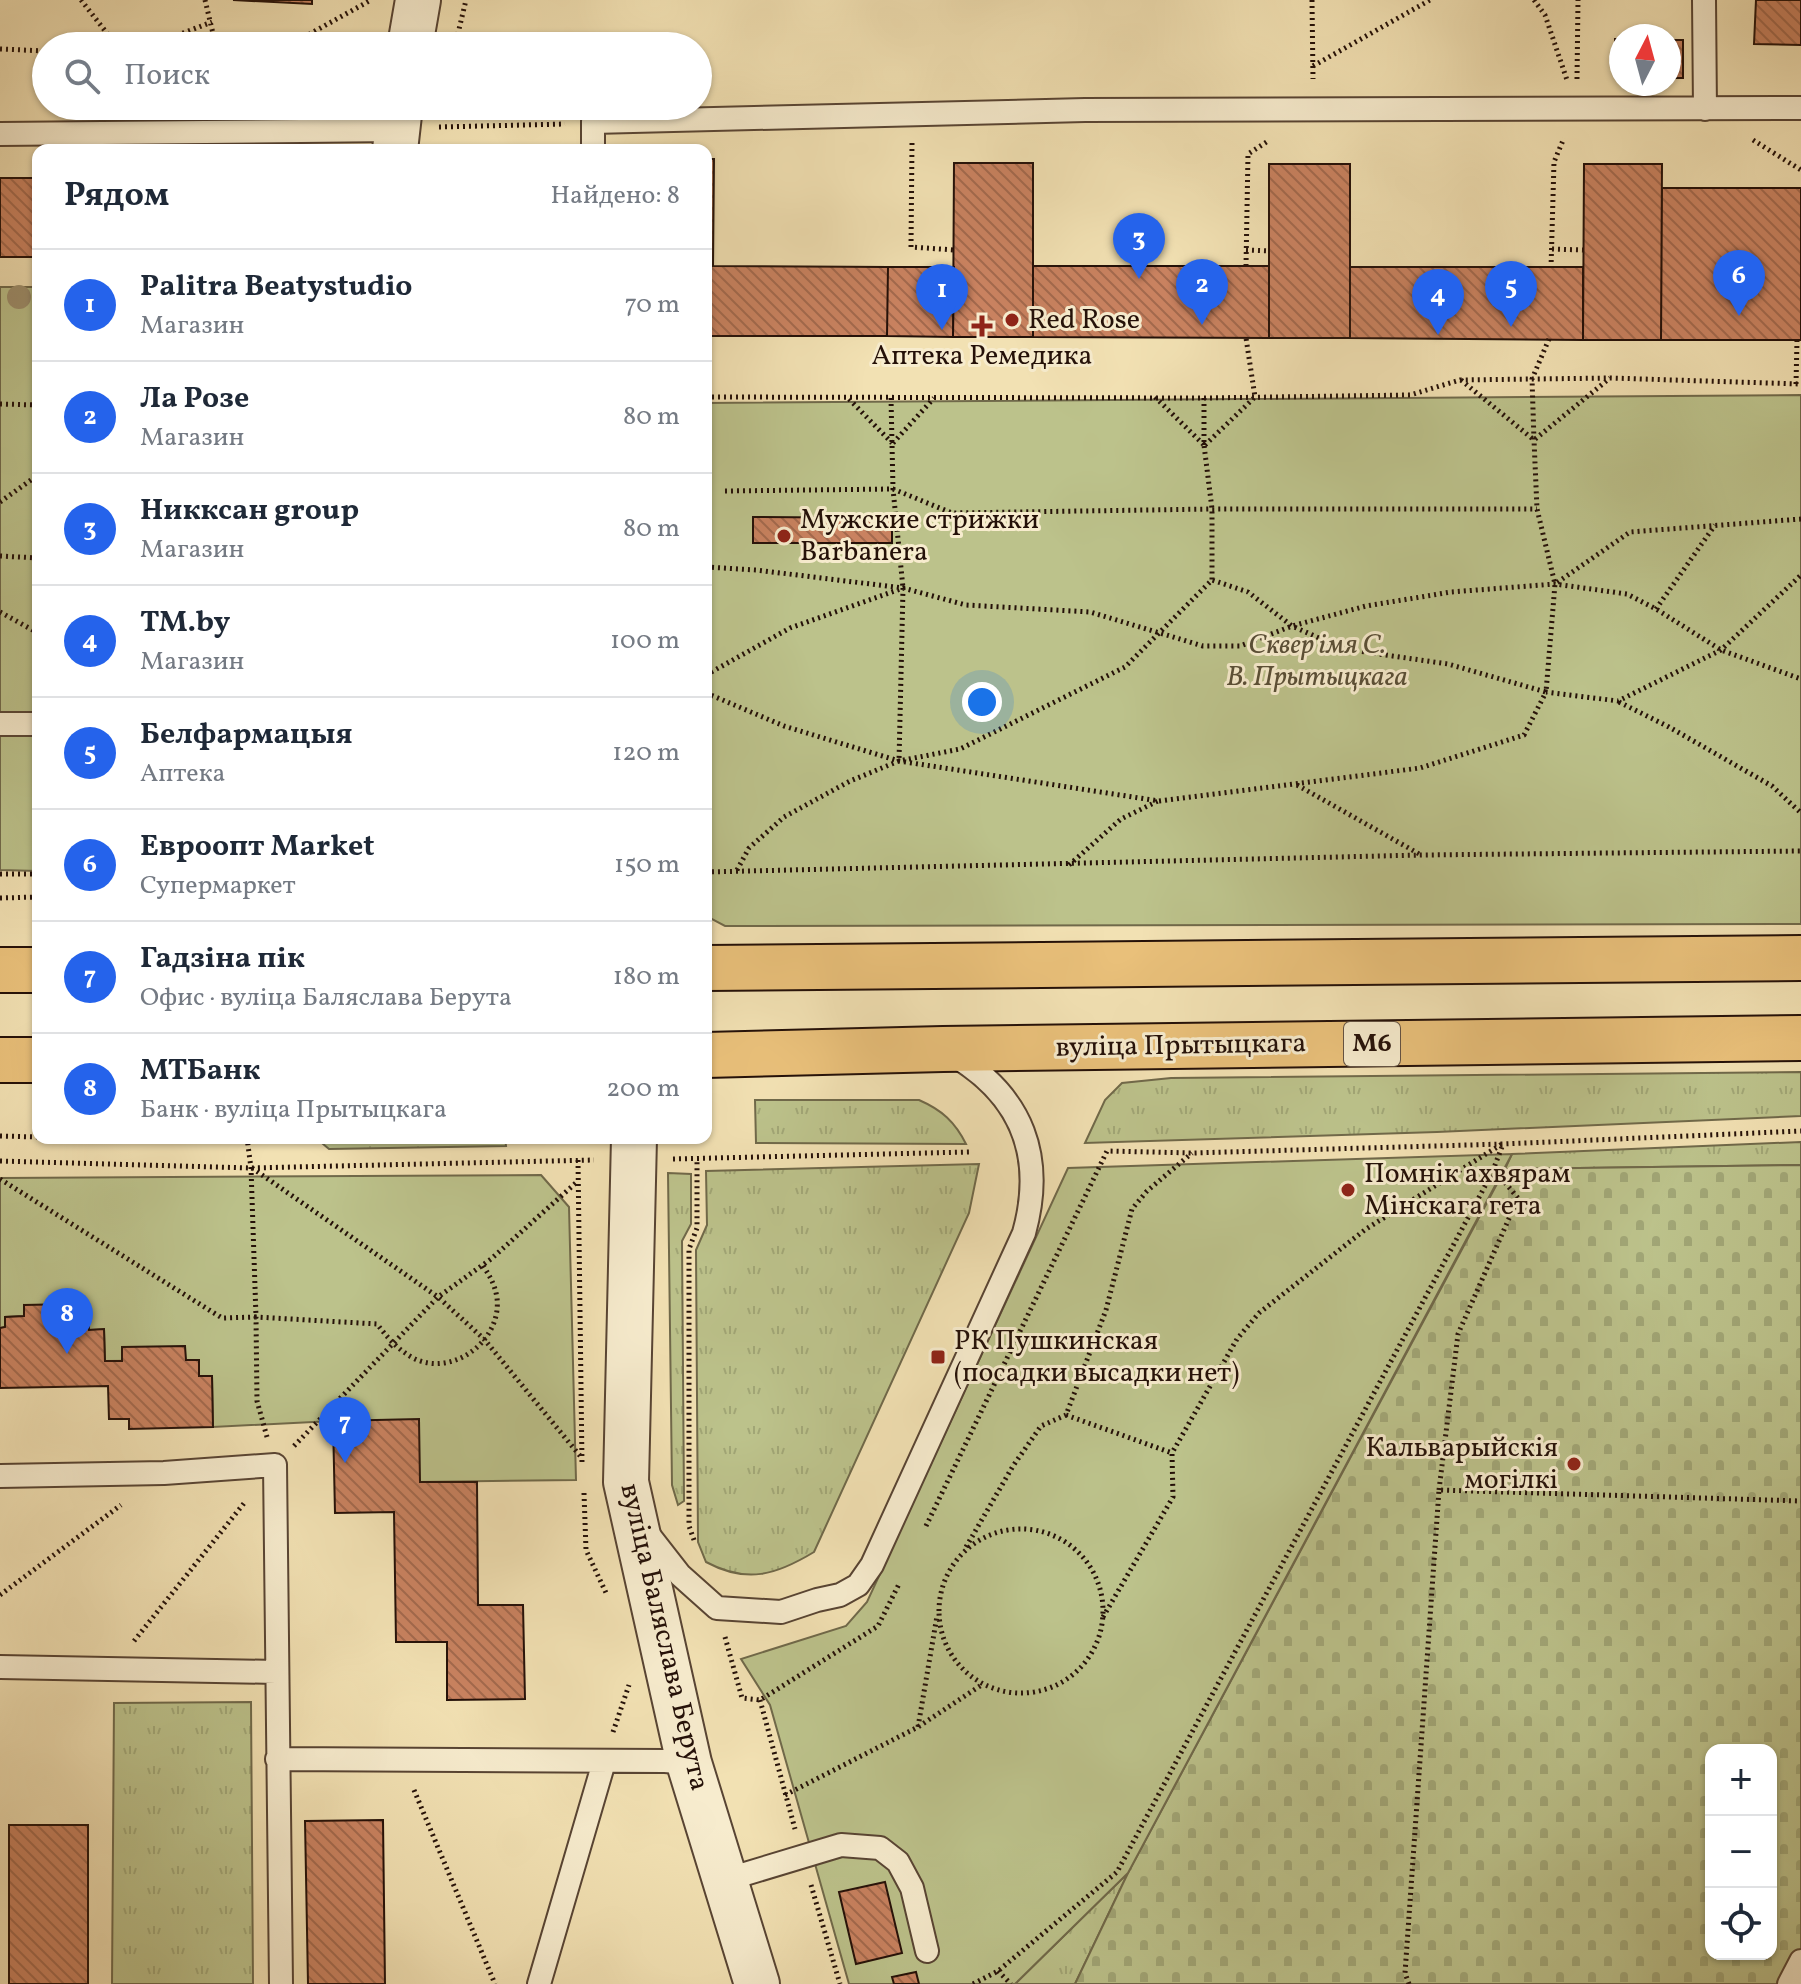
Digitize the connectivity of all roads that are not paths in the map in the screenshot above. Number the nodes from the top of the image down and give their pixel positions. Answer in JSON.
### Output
{"nodes":[{"id":1,"x":418,"y":0,"type":"edge"},
{"id":2,"x":1704,"y":0,"type":"edge"},
{"id":3,"x":412,"y":32,"type":"edge"},
{"id":4,"x":1801,"y":108,"type":"edge"},
{"id":5,"x":1705,"y":109,"type":"junction"},
{"id":6,"x":712,"y":119,"type":"edge"},
{"id":7,"x":673,"y":120,"type":"edge"},
{"id":8,"x":397,"y":129,"type":"edge"},
{"id":9,"x":0,"y":134,"type":"edge"},
{"id":10,"x":593,"y":144,"type":"edge"},
{"id":11,"x":0,"y":724,"type":"edge"},
{"id":12,"x":32,"y":724,"type":"edge"},
{"id":13,"x":1801,"y":958,"type":"edge"},
{"id":14,"x":712,"y":968,"type":"edge"},
{"id":15,"x":0,"y":970,"type":"edge"},
{"id":16,"x":32,"y":970,"type":"edge"},
{"id":17,"x":1801,"y":1038,"type":"edge"},
{"id":18,"x":943,"y":1049,"type":"junction"},
{"id":19,"x":712,"y":1055,"type":"edge"},
{"id":20,"x":0,"y":1060,"type":"edge"},
{"id":21,"x":32,"y":1060,"type":"edge"},
{"id":22,"x":651,"y":1148,"type":"edge"},
{"id":23,"x":0,"y":1476,"type":"edge"},
{"id":24,"x":634,"y":1516,"type":"junction"},
{"id":25,"x":0,"y":1667,"type":"edge"},
{"id":26,"x":276,"y":1672,"type":"junction"},
{"id":27,"x":277,"y":1759,"type":"junction"},
{"id":28,"x":604,"y":1762,"type":"junction"},
{"id":29,"x":689,"y":1763,"type":"junction"},
{"id":30,"x":725,"y":1880,"type":"junction"},
{"id":31,"x":927,"y":1951,"type":"dead end"},
{"id":32,"x":1801,"y":1961,"type":"edge"},
{"id":33,"x":281,"y":1984,"type":"edge"},
{"id":34,"x":539,"y":1984,"type":"edge"},
{"id":35,"x":757,"y":1984,"type":"edge"},
{"id":36,"x":1789,"y":1984,"type":"edge"}],
"edges":[{"from":1,"to":3,"type":"street"},
{"from":2,"to":5,"type":"lane"},
{"from":4,"to":5,"type":"lane"},
{"from":5,"to":6,"type":"lane"},
{"from":7,"to":10,"type":"lane"},
{"from":8,"to":9,"type":"lane"},
{"from":11,"to":12,"type":"lane"},
{"from":13,"to":14,"type":"main road"},
{"from":15,"to":16,"type":"main road"},
{"from":17,"to":18,"type":"main road","name":"вуліца Прытыцкага","number":"М6"},
{"from":18,"to":19,"type":"main road","name":"вуліца Прытыцкага","number":"М6"},
{"from":18,"to":24,"type":"lane"},
{"from":20,"to":21,"type":"main road"},
{"from":22,"to":24,"type":"street","name":"вуліца Баляслава Берута"},
{"from":23,"to":26,"type":"lane"},
{"from":24,"to":29,"type":"street","name":"вуліца Баляслава Берута"},
{"from":25,"to":26,"type":"lane"},
{"from":26,"to":27,"type":"lane"},
{"from":27,"to":28,"type":"lane"},
{"from":27,"to":33,"type":"lane"},
{"from":28,"to":29,"type":"lane"},
{"from":28,"to":34,"type":"lane"},
{"from":29,"to":30,"type":"street","name":"вуліца Баляслава Берута"},
{"from":30,"to":31,"type":"lane"},
{"from":30,"to":35,"type":"street","name":"вуліца Баляслава Берута"},
{"from":32,"to":36,"type":"lane"}]}
